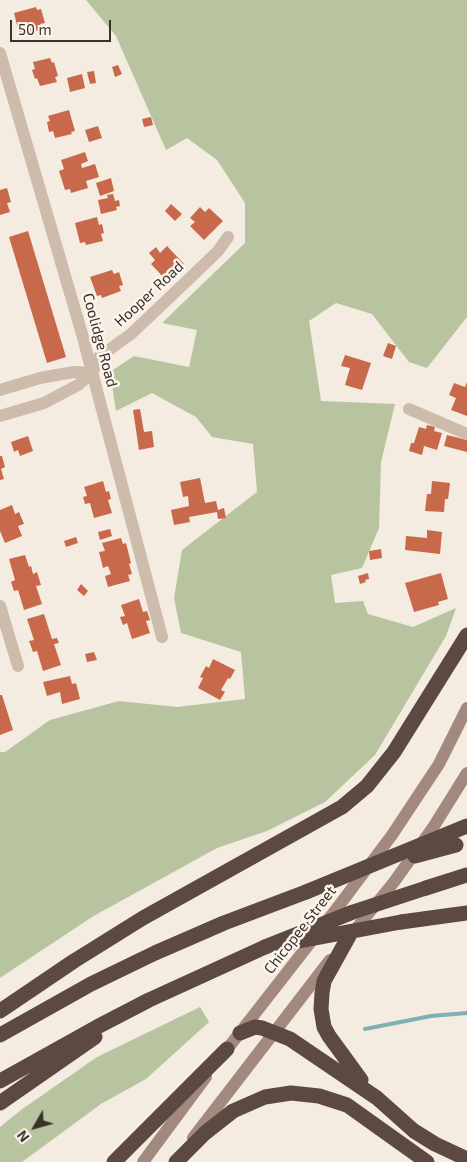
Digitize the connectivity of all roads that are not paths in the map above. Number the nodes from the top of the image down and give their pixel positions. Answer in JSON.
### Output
{"nodes":[{"id":1,"x":0,"y":53,"type":"edge"},
{"id":2,"x":228,"y":237,"type":"dead end"},
{"id":3,"x":92,"y":372,"type":"junction"},
{"id":4,"x":0,"y":390,"type":"edge"},
{"id":5,"x":409,"y":409,"type":"dead end"},
{"id":6,"x":0,"y":416,"type":"edge"},
{"id":7,"x":467,"y":434,"type":"edge"},
{"id":8,"x":0,"y":606,"type":"edge"},
{"id":9,"x":467,"y":636,"type":"edge"},
{"id":10,"x":162,"y":637,"type":"dead end"},
{"id":11,"x":18,"y":666,"type":"dead end"},
{"id":12,"x":467,"y":708,"type":"edge"},
{"id":13,"x":467,"y":773,"type":"edge"},
{"id":14,"x":467,"y":826,"type":"edge"},
{"id":15,"x":462,"y":843,"type":"edge"},
{"id":16,"x":467,"y":875,"type":"edge"},
{"id":17,"x":306,"y":892,"type":"junction"},
{"id":18,"x":467,"y":912,"type":"edge"},
{"id":19,"x":350,"y":936,"type":"junction"},
{"id":20,"x":265,"y":947,"type":"junction"},
{"id":21,"x":149,"y":1000,"type":"junction"},
{"id":22,"x":0,"y":1011,"type":"edge"},
{"id":23,"x":274,"y":1032,"type":"junction"},
{"id":24,"x":240,"y":1033,"type":"junction"},
{"id":25,"x":0,"y":1035,"type":"edge"},
{"id":26,"x":227,"y":1049,"type":"junction"},
{"id":27,"x":0,"y":1081,"type":"edge"},
{"id":28,"x":377,"y":1098,"type":"junction"},
{"id":29,"x":0,"y":1103,"type":"edge"},
{"id":30,"x":467,"y":1159,"type":"edge"},
{"id":31,"x":114,"y":1162,"type":"edge"},
{"id":32,"x":143,"y":1162,"type":"edge"},
{"id":33,"x":175,"y":1162,"type":"edge"},
{"id":34,"x":426,"y":1162,"type":"edge"}],
"edges":[{"from":1,"to":3,"type":"street","name":"Coolidge Road"},
{"from":2,"to":3,"type":"street","name":"Hooper Road"},
{"from":3,"to":4,"type":"street"},
{"from":3,"to":6,"type":"street","name":"Hooper Road"},
{"from":3,"to":10,"type":"street","name":"Coolidge Road"},
{"from":5,"to":7,"type":"street"},
{"from":8,"to":11,"type":"street"},
{"from":9,"to":22,"type":"highway"},
{"from":12,"to":24,"type":"main road","name":"Chicopee Street"},
{"from":13,"to":19,"type":"main road"},
{"from":14,"to":17,"type":"highway","bridge":true},
{"from":15,"to":17,"type":"highway","bridge":true},
{"from":16,"to":20,"type":"highway","bridge":true},
{"from":17,"to":25,"type":"highway"},
{"from":18,"to":20,"type":"highway","bridge":true},
{"from":19,"to":23,"type":"main road"},
{"from":19,"to":28,"type":"highway"},
{"from":20,"to":21,"type":"highway"},
{"from":21,"to":27,"type":"highway"},
{"from":21,"to":29,"type":"highway"},
{"from":23,"to":24,"type":"highway"},
{"from":23,"to":28,"type":"highway"},
{"from":23,"to":33,"type":"main road"},
{"from":24,"to":26,"type":"main road","name":"Chicopee Street"},
{"from":26,"to":31,"type":"highway"},
{"from":26,"to":32,"type":"main road","name":"Chicopee Street"},
{"from":28,"to":30,"type":"highway"},
{"from":33,"to":34,"type":"highway"}]}
